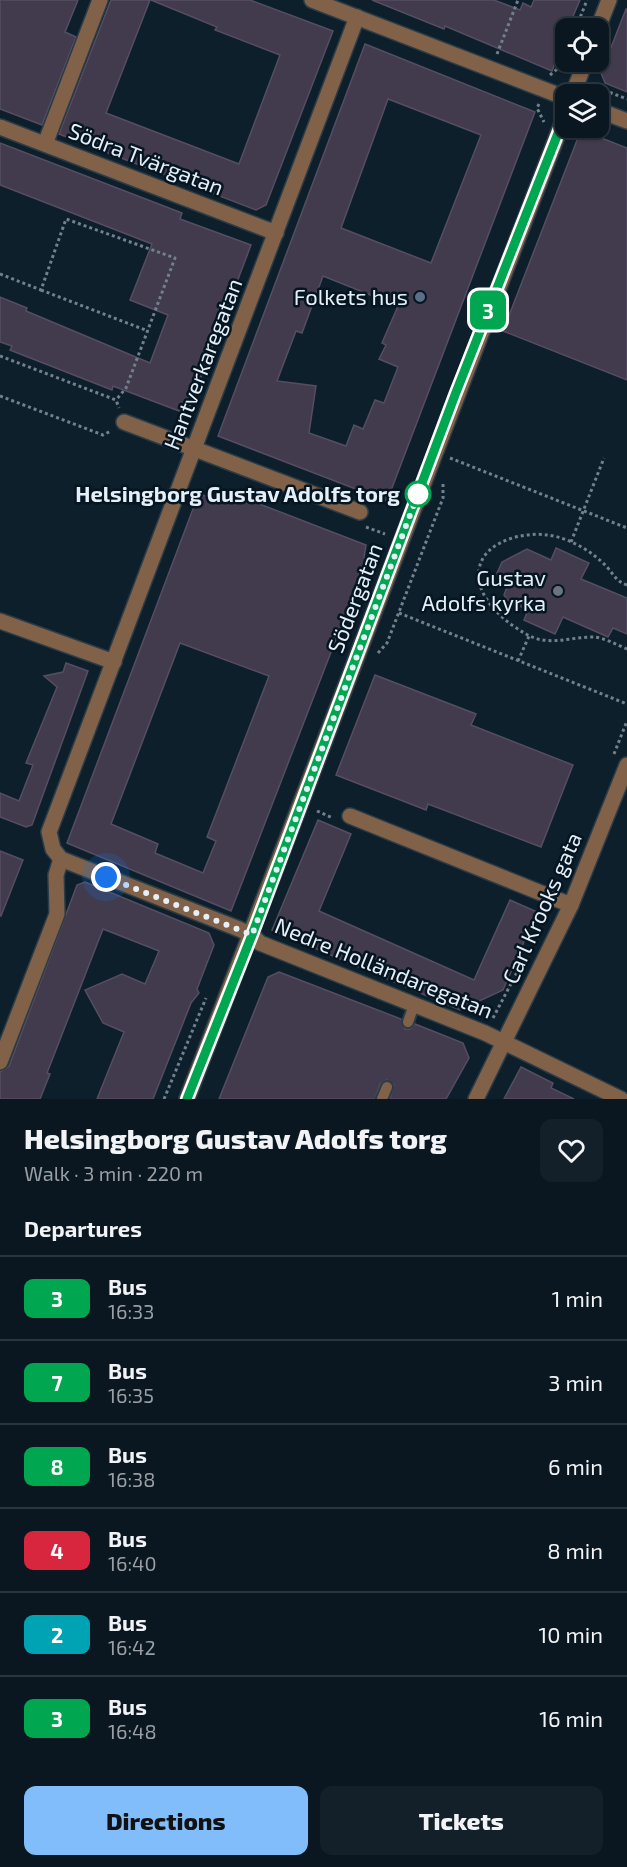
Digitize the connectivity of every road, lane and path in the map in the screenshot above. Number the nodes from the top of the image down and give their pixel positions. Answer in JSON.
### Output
{"nodes":[{"id":1,"x":100,"y":0,"type":"edge"},
{"id":2,"x":312,"y":0,"type":"edge"},
{"id":3,"x":518,"y":0,"type":"edge"},
{"id":4,"x":588,"y":0,"type":"edge"},
{"id":5,"x":609,"y":0,"type":"edge"},
{"id":6,"x":357,"y":17,"type":"junction"},
{"id":7,"x":580,"y":18,"type":"edge"},
{"id":8,"x":602,"y":18,"type":"edge"},
{"id":9,"x":497,"y":55,"type":"dead end"},
{"id":10,"x":555,"y":71,"type":"edge"},
{"id":11,"x":550,"y":75,"type":"dead end"},
{"id":12,"x":609,"y":92,"type":"edge"},
{"id":13,"x":555,"y":94,"type":"edge"},
{"id":14,"x":627,"y":99,"type":"edge"},
{"id":15,"x":537,"y":108,"type":"dead end"},
{"id":16,"x":609,"y":114,"type":"edge"},
{"id":17,"x":627,"y":121,"type":"edge"},
{"id":18,"x":0,"y":127,"type":"edge"},
{"id":19,"x":541,"y":128,"type":"dead end"},
{"id":20,"x":556,"y":138,"type":"edge"},
{"id":21,"x":45,"y":144,"type":"junction"},
{"id":22,"x":276,"y":233,"type":"junction"},
{"id":23,"x":0,"y":274,"type":"edge"},
{"id":24,"x":41,"y":290,"type":"junction"},
{"id":25,"x":147,"y":331,"type":"junction"},
{"id":26,"x":0,"y":356,"type":"edge"},
{"id":27,"x":0,"y":396,"type":"edge"},
{"id":28,"x":116,"y":400,"type":"junction"},
{"id":29,"x":124,"y":422,"type":"junction"},
{"id":30,"x":195,"y":448,"type":"junction"},
{"id":31,"x":446,"y":456,"type":"dead end"},
{"id":32,"x":604,"y":458,"type":"dead end"},
{"id":33,"x":583,"y":511,"type":"junction"},
{"id":34,"x":360,"y":512,"type":"dead end"},
{"id":35,"x":627,"y":528,"type":"edge"},
{"id":36,"x":571,"y":542,"type":"junction"},
{"id":37,"x":627,"y":585,"type":"edge"},
{"id":38,"x":399,"y":613,"type":"dead end"},
{"id":39,"x":0,"y":621,"type":"edge"},
{"id":40,"x":529,"y":636,"type":"junction"},
{"id":41,"x":627,"y":649,"type":"edge"},
{"id":42,"x":518,"y":661,"type":"junction"},
{"id":43,"x":114,"y":662,"type":"junction"},
{"id":44,"x":627,"y":704,"type":"edge"},
{"id":45,"x":627,"y":765,"type":"edge"},
{"id":46,"x":350,"y":816,"type":"dead end"},
{"id":47,"x":61,"y":859,"type":"junction"},
{"id":48,"x":572,"y":905,"type":"junction"},
{"id":49,"x":252,"y":935,"type":"junction"},
{"id":50,"x":528,"y":950,"type":"dead end"},
{"id":51,"x":210,"y":990,"type":"dead end"},
{"id":52,"x":414,"y":1005,"type":"junction"},
{"id":53,"x":408,"y":1022,"type":"dead end"},
{"id":54,"x":485,"y":1033,"type":"junction"},
{"id":55,"x":506,"y":1043,"type":"junction"},
{"id":56,"x":0,"y":1062,"type":"edge"},
{"id":57,"x":387,"y":1087,"type":"dead end"},
{"id":58,"x":164,"y":1099,"type":"edge"},
{"id":59,"x":187,"y":1099,"type":"edge"},
{"id":60,"x":382,"y":1099,"type":"edge"},
{"id":61,"x":476,"y":1099,"type":"edge"},
{"id":62,"x":621,"y":1099,"type":"edge"}],
"edges":[{"from":1,"to":21,"type":"street"},
{"from":2,"to":6,"type":"street"},
{"from":3,"to":9,"type":"path"},
{"from":4,"to":7,"type":"path"},
{"from":5,"to":8,"type":"street"},
{"from":6,"to":13,"type":"street"},
{"from":6,"to":22,"type":"street","name":"Hantverkaregatan"},
{"from":10,"to":11,"type":"path"},
{"from":12,"to":14,"type":"path"},
{"from":15,"to":19,"type":"path"},
{"from":16,"to":17,"type":"street"},
{"from":18,"to":21,"type":"street","name":"Södra Tvärgatan"},
{"from":20,"to":49,"type":"street","name":"Södergatan"},
{"from":21,"to":22,"type":"street","name":"Södra Tvärgatan"},
{"from":22,"to":30,"type":"street","name":"Hantverkaregatan"},
{"from":23,"to":24,"type":"path"},
{"from":24,"to":25,"type":"path"},
{"from":24,"to":25,"type":"path"},
{"from":25,"to":28,"type":"path"},
{"from":26,"to":28,"type":"path"},
{"from":27,"to":29,"type":"path"},
{"from":28,"to":29,"type":"path"},
{"from":29,"to":30,"type":"street"},
{"from":30,"to":34,"type":"street"},
{"from":30,"to":43,"type":"street","name":"Hantverkaregatan"},
{"from":31,"to":33,"type":"path"},
{"from":32,"to":33,"type":"path"},
{"from":33,"to":35,"type":"path"},
{"from":33,"to":36,"type":"path"},
{"from":36,"to":37,"type":"path"},
{"from":36,"to":40,"type":"path"},
{"from":38,"to":42,"type":"path"},
{"from":39,"to":43,"type":"street"},
{"from":40,"to":41,"type":"path"},
{"from":40,"to":42,"type":"path"},
{"from":42,"to":44,"type":"path"},
{"from":43,"to":47,"type":"street","name":"Hantverkaregatan"},
{"from":45,"to":48,"type":"street","name":"Carl Krooks gata"},
{"from":46,"to":48,"type":"street"},
{"from":47,"to":49,"type":"street","name":"Nedre Holländaregatan"},
{"from":47,"to":56,"type":"street"},
{"from":48,"to":55,"type":"street","name":"Carl Krooks gata"},
{"from":49,"to":52,"type":"street","name":"Nedre Holländaregatan"},
{"from":49,"to":59,"type":"street","name":"Södergatan"},
{"from":50,"to":54,"type":"path"},
{"from":51,"to":58,"type":"path"},
{"from":52,"to":53,"type":"lane"},
{"from":52,"to":54,"type":"street","name":"Nedre Holländaregatan"},
{"from":54,"to":55,"type":"street","name":"Nedre Holländaregatan"},
{"from":55,"to":61,"type":"street","name":"Carl Krooks gata"},
{"from":55,"to":62,"type":"street","name":"Nedre Holländaregatan"},
{"from":57,"to":60,"type":"lane"}]}
